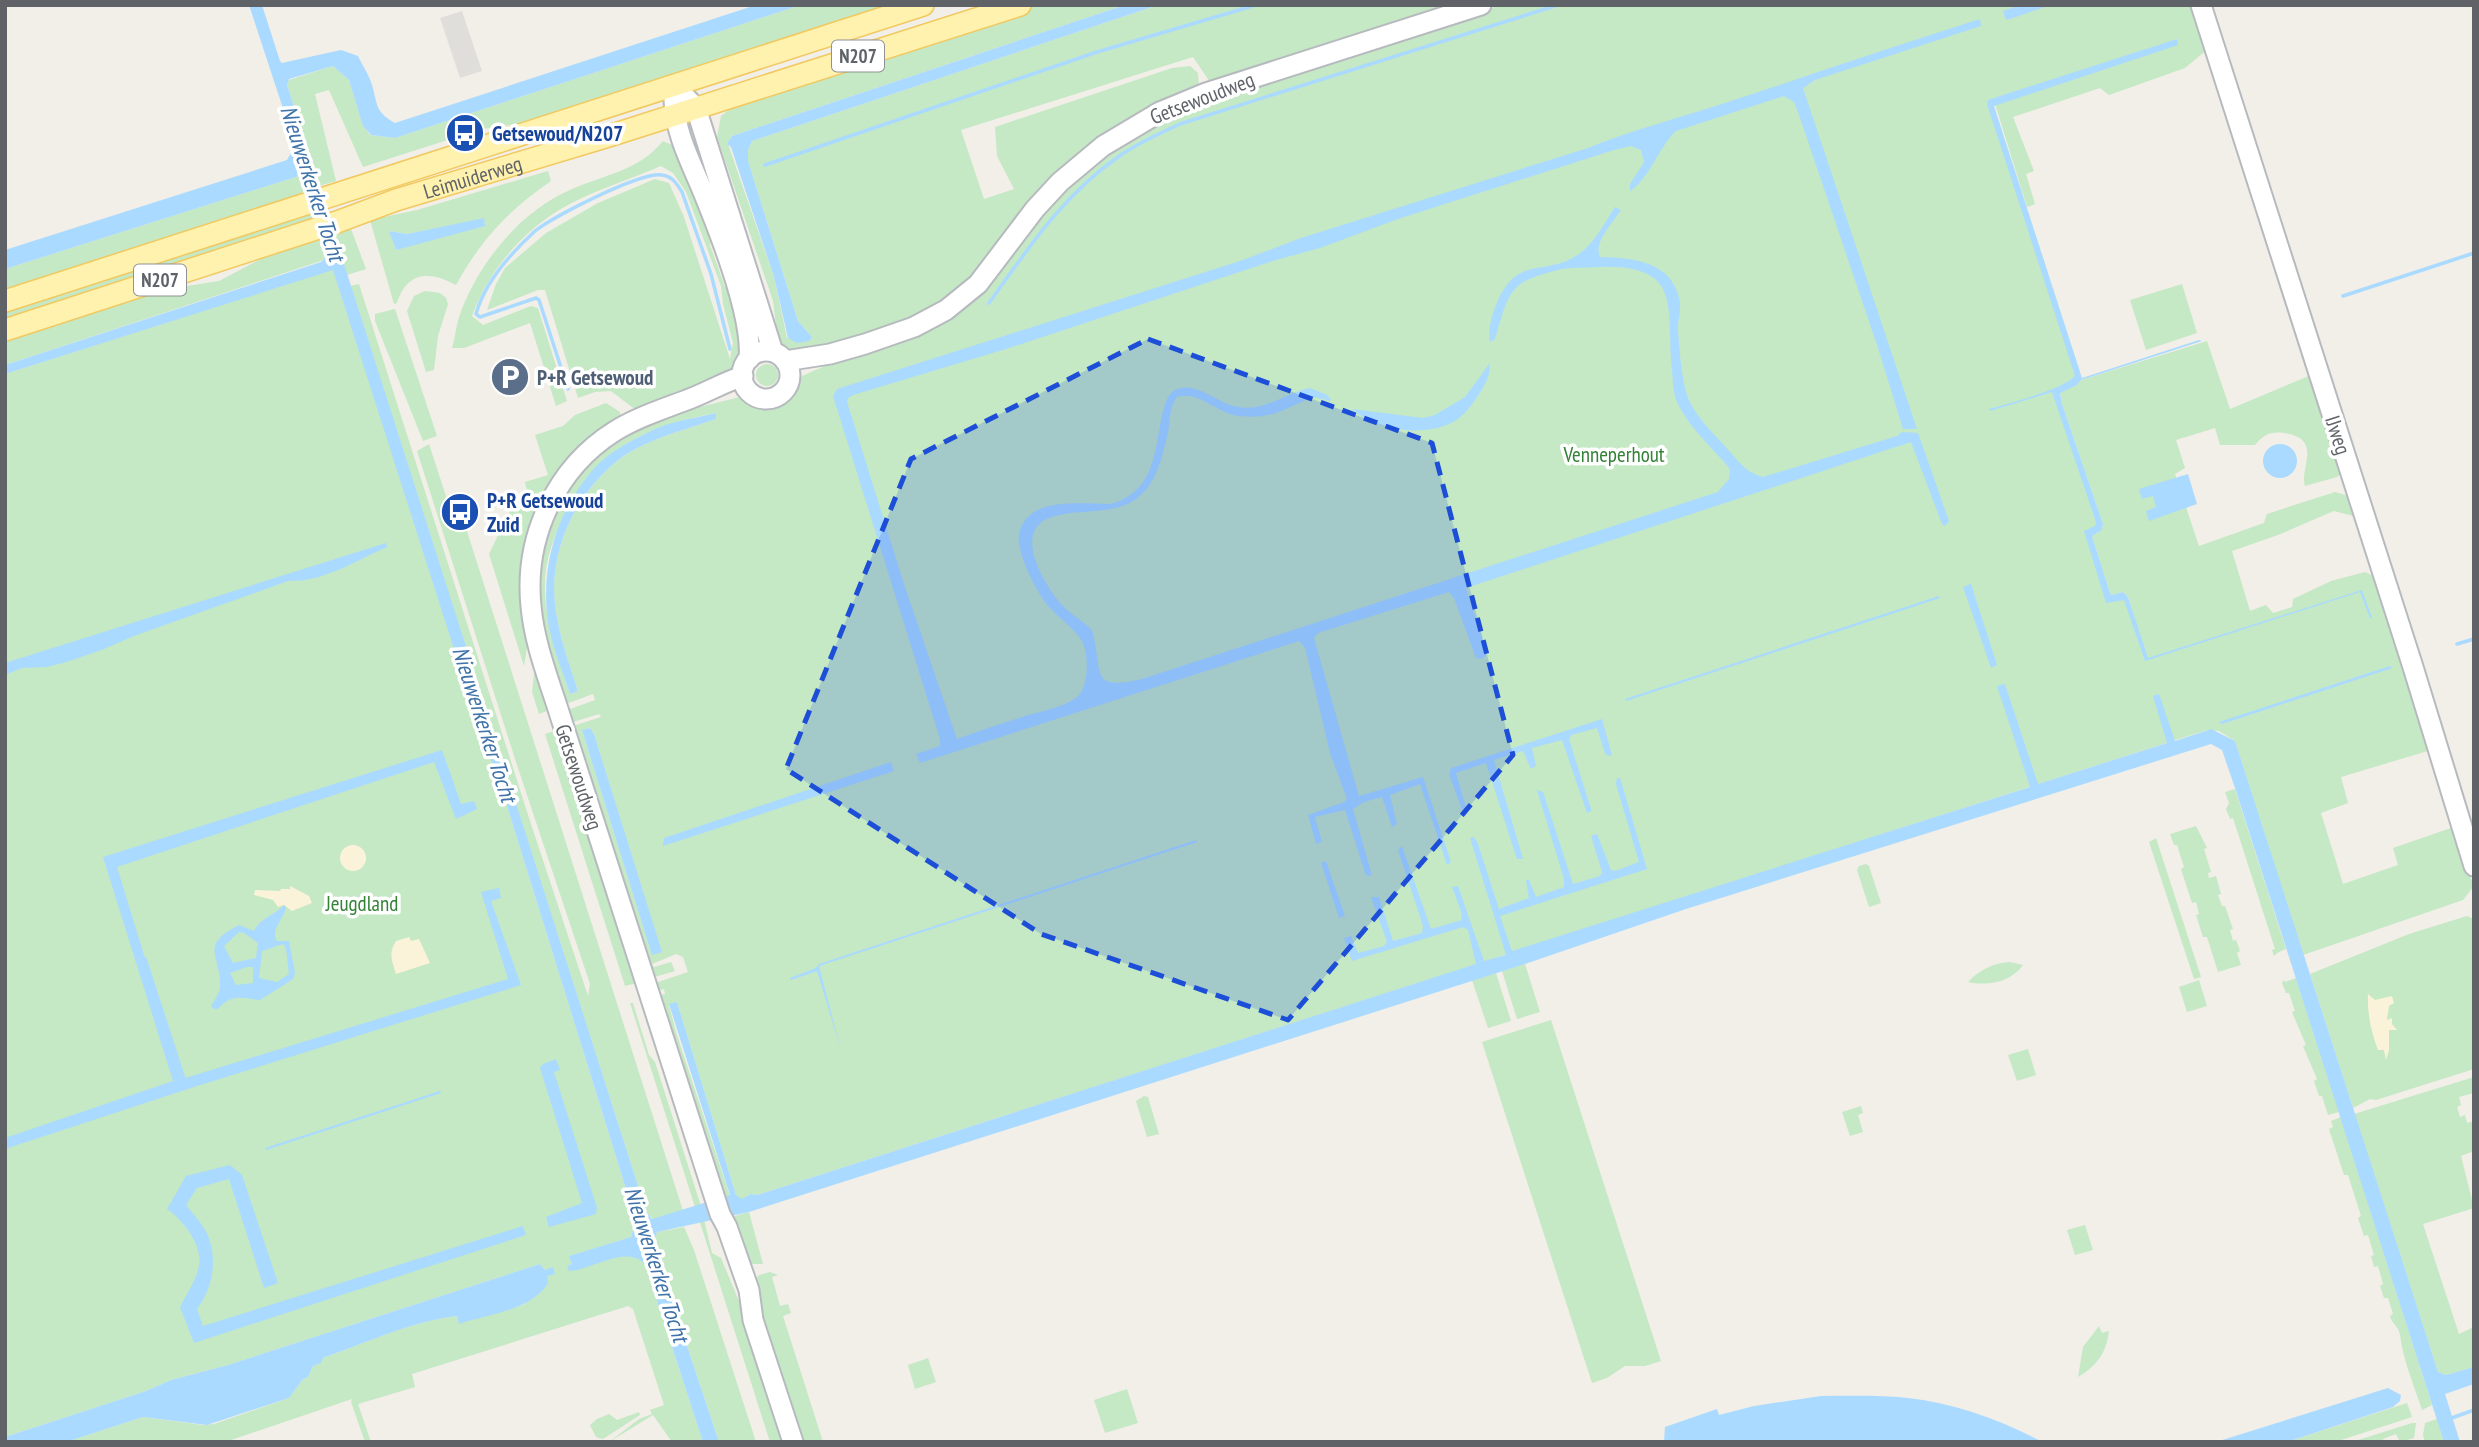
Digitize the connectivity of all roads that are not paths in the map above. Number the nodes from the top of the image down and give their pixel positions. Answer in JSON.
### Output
{"nodes":[{"id":1,"x":923,"y":5,"type":"edge"},
{"id":2,"x":1020,"y":5,"type":"edge"},
{"id":3,"x":1481,"y":5,"type":"edge"},
{"id":4,"x":2200,"y":5,"type":"edge"},
{"id":5,"x":674,"y":85,"type":"junction"},
{"id":6,"x":696,"y":108,"type":"junction"},
{"id":7,"x":675,"y":114,"type":"junction"},
{"id":8,"x":5,"y":301,"type":"edge"},
{"id":9,"x":5,"y":330,"type":"edge"},
{"id":10,"x":783,"y":363,"type":"junction"},
{"id":11,"x":746,"y":375,"type":"junction"},
{"id":12,"x":2474,"y":866,"type":"edge"},
{"id":13,"x":793,"y":1442,"type":"edge"}],
"edges":[{"from":1,"to":5,"type":"main road","name":"Leimuiderweg","number":"N207"},
{"from":2,"to":6,"type":"main road","name":"Leimuiderweg","number":"N207"},
{"from":3,"to":10,"type":"main road","name":"Getsewoudweg"},
{"from":4,"to":12,"type":"main road","name":"IJweg"},
{"from":5,"to":6,"type":"main road"},
{"from":5,"to":7,"type":"main road"},
{"from":5,"to":8,"type":"main road","name":"Leimuiderweg","number":"N207"},
{"from":6,"to":7,"type":"main road","name":"Leimuiderweg","number":"N207"},
{"from":6,"to":10,"type":"main road"},
{"from":7,"to":9,"type":"main road","name":"Leimuiderweg","number":"N207"},
{"from":7,"to":11,"type":"main road"},
{"from":10,"to":11,"type":"main road"},
{"from":10,"to":11,"type":"main road"},
{"from":11,"to":13,"type":"main road","name":"Getsewoudweg"}]}
